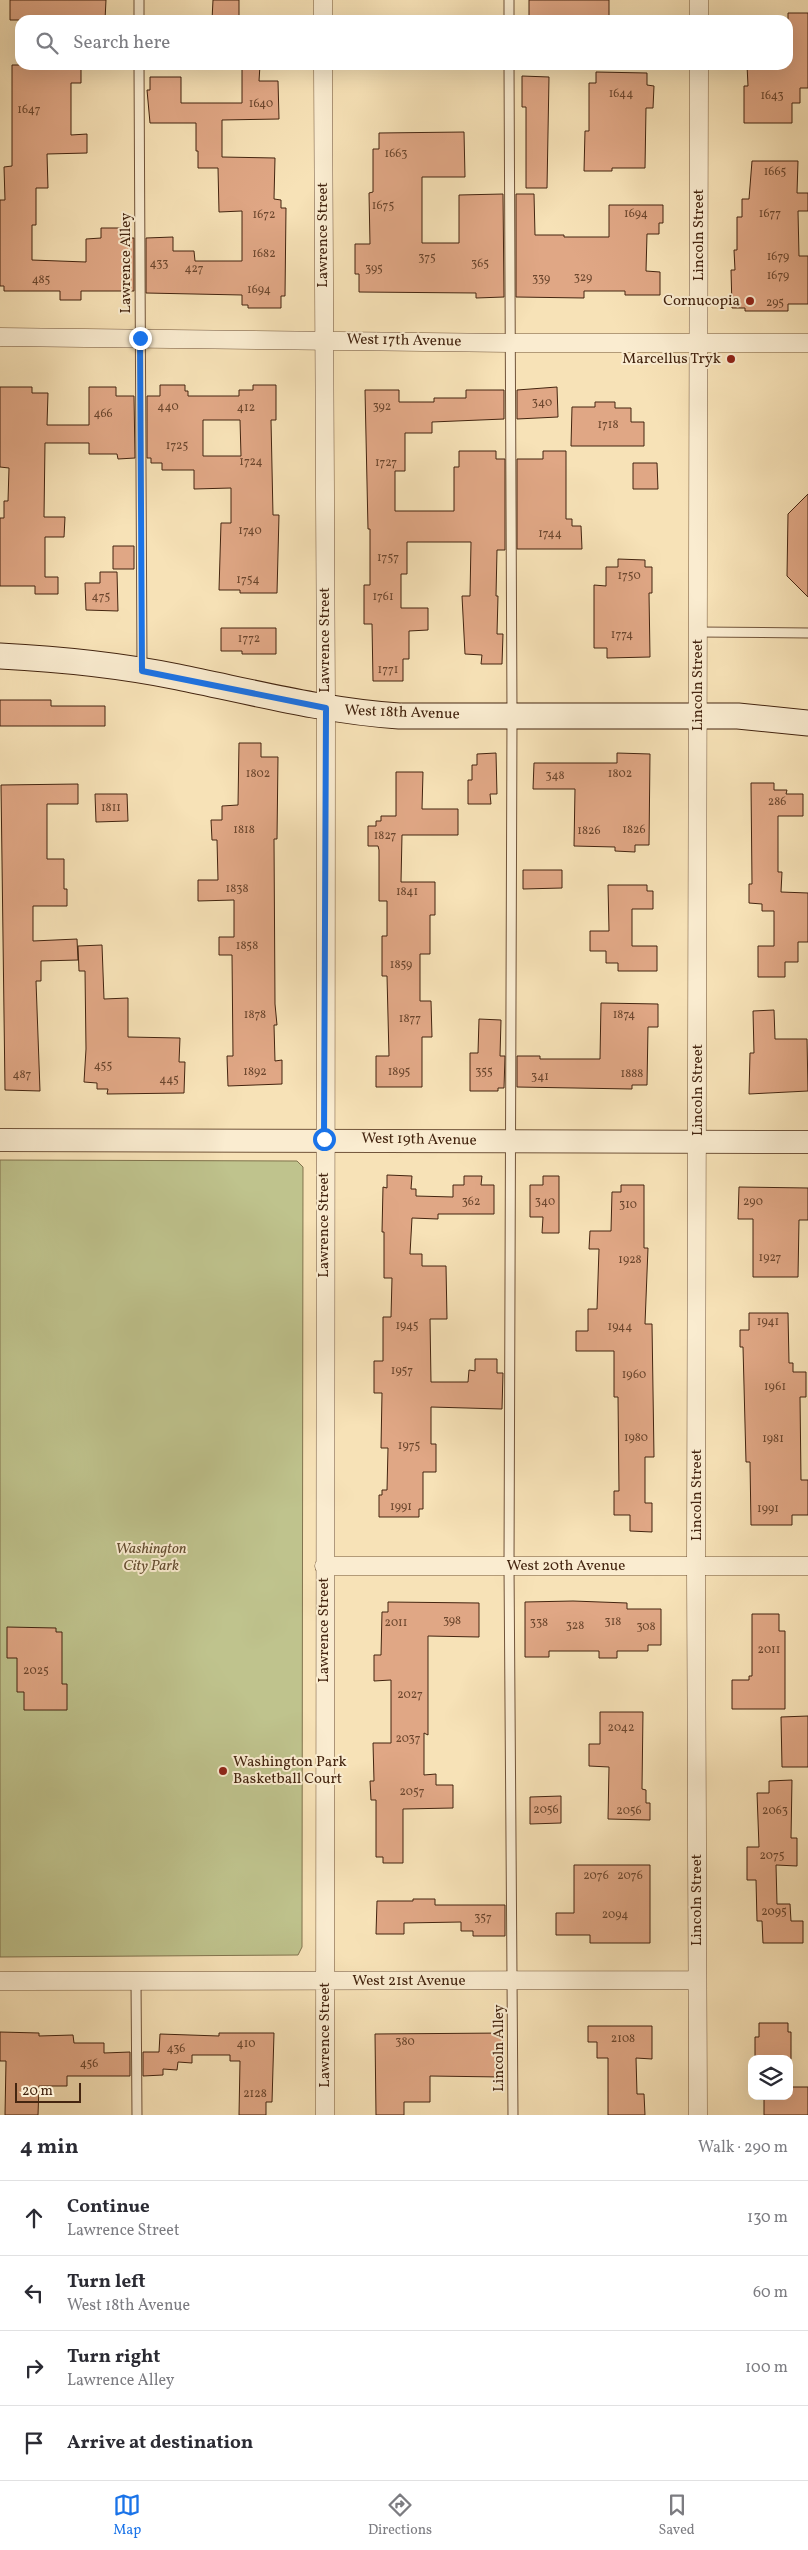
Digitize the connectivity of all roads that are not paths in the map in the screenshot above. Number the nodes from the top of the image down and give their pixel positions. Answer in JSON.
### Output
{"nodes":[{"id":1,"x":139,"y":0,"type":"edge"},
{"id":2,"x":323,"y":0,"type":"edge"},
{"id":3,"x":509,"y":0,"type":"edge"},
{"id":4,"x":699,"y":0,"type":"edge"},
{"id":5,"x":139,"y":15,"type":"edge"},
{"id":6,"x":323,"y":15,"type":"edge"},
{"id":7,"x":509,"y":15,"type":"edge"},
{"id":8,"x":699,"y":15,"type":"edge"},
{"id":9,"x":139,"y":70,"type":"edge"},
{"id":10,"x":323,"y":70,"type":"edge"},
{"id":11,"x":509,"y":70,"type":"edge"},
{"id":12,"x":699,"y":70,"type":"edge"},
{"id":13,"x":0,"y":337,"type":"edge"},
{"id":14,"x":140,"y":338,"type":"junction"},
{"id":15,"x":324,"y":339,"type":"junction"},
{"id":16,"x":511,"y":343,"type":"junction"},
{"id":17,"x":808,"y":343,"type":"edge"},
{"id":18,"x":699,"y":344,"type":"junction"},
{"id":19,"x":698,"y":632,"type":"junction"},
{"id":20,"x":808,"y":633,"type":"edge"},
{"id":21,"x":0,"y":656,"type":"edge"},
{"id":22,"x":142,"y":671,"type":"junction"},
{"id":23,"x":326,"y":708,"type":"junction"},
{"id":24,"x":512,"y":716,"type":"junction"},
{"id":25,"x":698,"y":716,"type":"junction"},
{"id":26,"x":808,"y":723,"type":"edge"},
{"id":27,"x":324,"y":1139,"type":"junction"},
{"id":28,"x":0,"y":1140,"type":"edge"},
{"id":29,"x":698,"y":1140,"type":"junction"},
{"id":30,"x":510,"y":1141,"type":"junction"},
{"id":31,"x":808,"y":1142,"type":"edge"},
{"id":32,"x":324,"y":1566,"type":"junction"},
{"id":33,"x":509,"y":1566,"type":"junction"},
{"id":34,"x":696,"y":1566,"type":"junction"},
{"id":35,"x":808,"y":1566,"type":"edge"},
{"id":36,"x":697,"y":1980,"type":"junction"},
{"id":37,"x":0,"y":1981,"type":"edge"},
{"id":38,"x":324,"y":1981,"type":"junction"},
{"id":39,"x":513,"y":1981,"type":"junction"},
{"id":40,"x":136,"y":1982,"type":"junction"},
{"id":41,"x":137,"y":2115,"type":"edge"},
{"id":42,"x":325,"y":2115,"type":"edge"},
{"id":43,"x":513,"y":2115,"type":"edge"},
{"id":44,"x":698,"y":2115,"type":"edge"}],
"edges":[{"from":1,"to":5,"type":"lane"},
{"from":2,"to":6,"type":"street"},
{"from":3,"to":7,"type":"lane"},
{"from":4,"to":8,"type":"street"},
{"from":9,"to":14,"type":"lane","name":"Lawrence Alley"},
{"from":10,"to":15,"type":"street","name":"Lawrence Street"},
{"from":11,"to":16,"type":"lane","name":"Lincoln Alley"},
{"from":12,"to":18,"type":"street","name":"Lincoln Street"},
{"from":13,"to":14,"type":"street","name":"West 17th Avenue"},
{"from":14,"to":15,"type":"street","name":"West 17th Avenue"},
{"from":14,"to":22,"type":"lane","name":"Lawrence Alley"},
{"from":15,"to":16,"type":"street","name":"West 17th Avenue"},
{"from":15,"to":23,"type":"street","name":"Lawrence Street"},
{"from":16,"to":18,"type":"street","name":"West 17th Avenue"},
{"from":16,"to":24,"type":"lane","name":"Lincoln Alley"},
{"from":17,"to":18,"type":"street","name":"West 17th Avenue"},
{"from":18,"to":19,"type":"street","name":"Lincoln Street"},
{"from":19,"to":20,"type":"lane"},
{"from":19,"to":25,"type":"street","name":"Lincoln Street"},
{"from":21,"to":22,"type":"main road","name":"West 18th Avenue"},
{"from":22,"to":23,"type":"main road","name":"West 18th Avenue"},
{"from":23,"to":24,"type":"main road","name":"West 18th Avenue"},
{"from":23,"to":27,"type":"street","name":"Lawrence Street"},
{"from":24,"to":25,"type":"main road","name":"West 18th Avenue"},
{"from":24,"to":30,"type":"lane","name":"Lincoln Alley"},
{"from":25,"to":26,"type":"main road","name":"West 18th Avenue"},
{"from":25,"to":29,"type":"street","name":"Lincoln Street"},
{"from":27,"to":28,"type":"street","name":"West 19th Avenue"},
{"from":27,"to":30,"type":"street","name":"West 19th Avenue"},
{"from":27,"to":32,"type":"street","name":"Lawrence Street"},
{"from":29,"to":30,"type":"street","name":"West 19th Avenue"},
{"from":29,"to":31,"type":"street","name":"West 19th Avenue"},
{"from":29,"to":34,"type":"street","name":"Lincoln Street"},
{"from":30,"to":33,"type":"lane","name":"Lincoln Alley"},
{"from":32,"to":33,"type":"street","name":"West 20th Avenue"},
{"from":32,"to":38,"type":"street","name":"Lawrence Street"},
{"from":33,"to":34,"type":"street","name":"West 20th Avenue"},
{"from":33,"to":39,"type":"lane","name":"Lincoln Alley"},
{"from":34,"to":35,"type":"street","name":"West 20th Avenue"},
{"from":34,"to":36,"type":"street","name":"Lincoln Street"},
{"from":36,"to":39,"type":"street","name":"West 21st Avenue"},
{"from":36,"to":44,"type":"street","name":"Lincoln Street"},
{"from":37,"to":40,"type":"street","name":"West 21st Avenue"},
{"from":38,"to":39,"type":"street","name":"West 21st Avenue"},
{"from":38,"to":40,"type":"street","name":"West 21st Avenue"},
{"from":38,"to":42,"type":"street","name":"Lawrence Street"},
{"from":39,"to":43,"type":"lane","name":"Lincoln Alley"},
{"from":40,"to":41,"type":"lane"}]}
